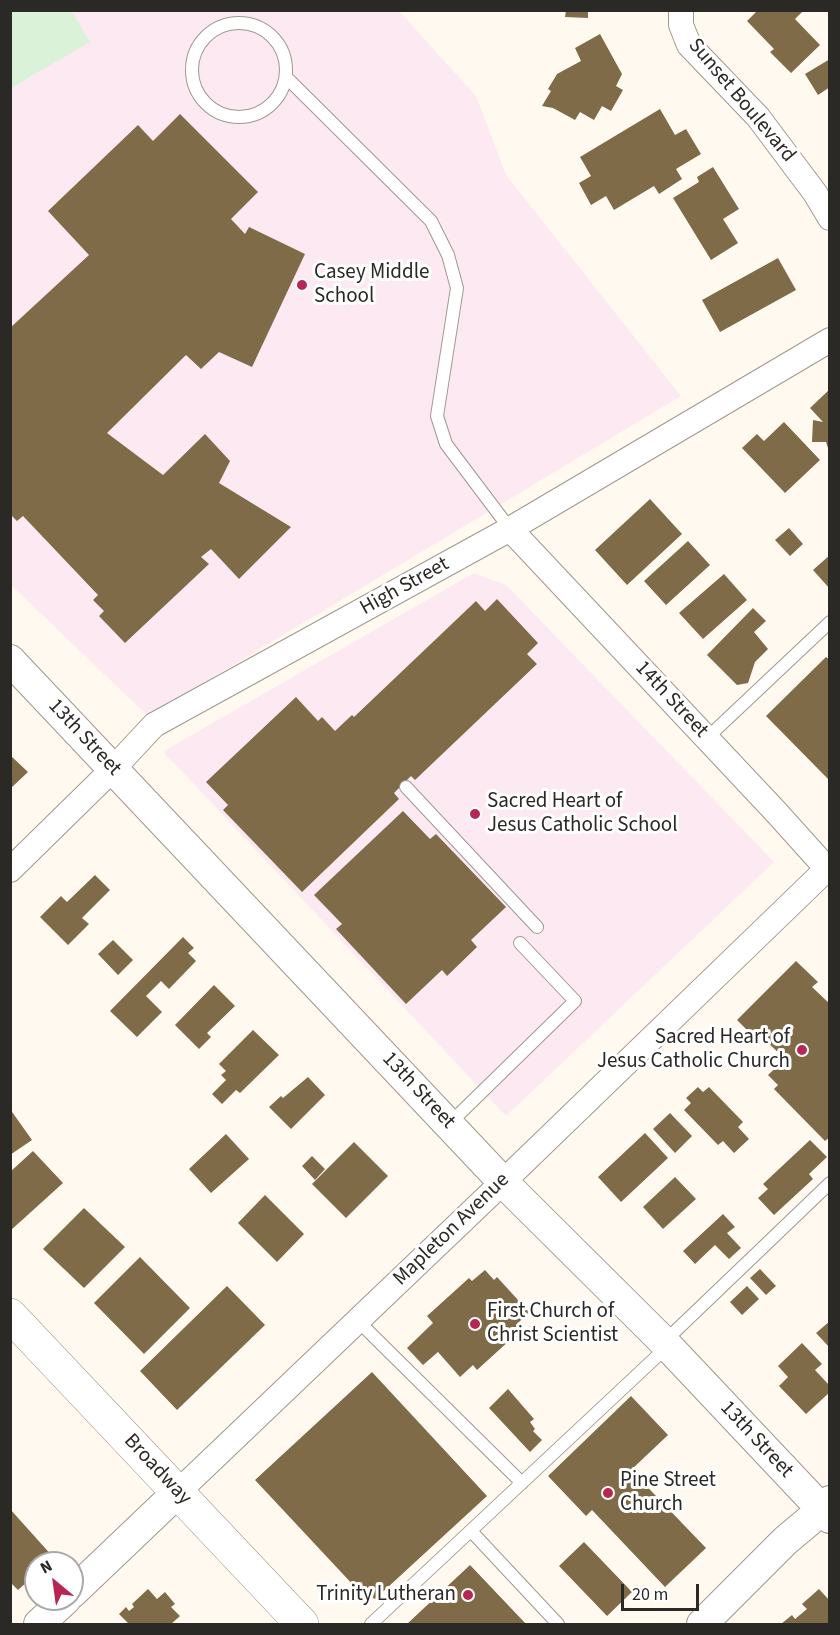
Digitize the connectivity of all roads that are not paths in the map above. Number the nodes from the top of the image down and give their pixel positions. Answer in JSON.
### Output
{"nodes":[{"id":1,"x":681,"y":10,"type":"edge"},
{"id":2,"x":286,"y":77,"type":"junction"},
{"id":3,"x":830,"y":218,"type":"edge"},
{"id":4,"x":830,"y":340,"type":"edge"},
{"id":5,"x":510,"y":529,"type":"junction"},
{"id":6,"x":830,"y":622,"type":"edge"},
{"id":7,"x":10,"y":660,"type":"edge"},
{"id":8,"x":707,"y":738,"type":"junction"},
{"id":9,"x":113,"y":769,"type":"junction"},
{"id":10,"x":406,"y":787,"type":"dead end"},
{"id":11,"x":828,"y":869,"type":"edge"},
{"id":12,"x":10,"y":870,"type":"edge"},
{"id":13,"x":537,"y":927,"type":"dead end"},
{"id":14,"x":520,"y":943,"type":"dead end"},
{"id":15,"x":449,"y":1124,"type":"junction"},
{"id":16,"x":503,"y":1182,"type":"junction"},
{"id":17,"x":830,"y":1183,"type":"edge"},
{"id":18,"x":358,"y":1321,"type":"junction"},
{"id":19,"x":18,"y":1328,"type":"edge"},
{"id":20,"x":666,"y":1344,"type":"junction"},
{"id":21,"x":522,"y":1483,"type":"junction"},
{"id":22,"x":178,"y":1492,"type":"junction"},
{"id":23,"x":827,"y":1509,"type":"edge"},
{"id":24,"x":471,"y":1531,"type":"junction"},
{"id":25,"x":84,"y":1582,"type":"edge"},
{"id":26,"x":53,"y":1611,"type":"edge"},
{"id":27,"x":39,"y":1624,"type":"edge"},
{"id":28,"x":302,"y":1624,"type":"edge"},
{"id":29,"x":371,"y":1624,"type":"edge"},
{"id":30,"x":558,"y":1624,"type":"edge"},
{"id":31,"x":702,"y":1624,"type":"edge"}],
"edges":[{"from":1,"to":3,"type":"street","name":"Sunset Boulevard"},
{"from":2,"to":2,"type":"lane"},
{"from":2,"to":5,"type":"lane"},
{"from":4,"to":5,"type":"street","name":"High Street"},
{"from":5,"to":8,"type":"street","name":"14th Street"},
{"from":5,"to":9,"type":"street","name":"High Street"},
{"from":6,"to":8,"type":"lane"},
{"from":7,"to":9,"type":"street","name":"13th Street"},
{"from":8,"to":11,"type":"street","name":"14th Street"},
{"from":9,"to":12,"type":"street","name":"High Street"},
{"from":9,"to":15,"type":"street","name":"13th Street"},
{"from":10,"to":13,"type":"lane"},
{"from":11,"to":16,"type":"street","name":"Mapleton Avenue"},
{"from":14,"to":15,"type":"lane"},
{"from":15,"to":16,"type":"street","name":"13th Street"},
{"from":16,"to":18,"type":"street","name":"Mapleton Avenue"},
{"from":16,"to":20,"type":"street","name":"13th Street"},
{"from":17,"to":20,"type":"lane"},
{"from":18,"to":21,"type":"lane"},
{"from":18,"to":22,"type":"street","name":"Mapleton Avenue"},
{"from":19,"to":22,"type":"main road","name":"Broadway"},
{"from":20,"to":21,"type":"lane"},
{"from":20,"to":23,"type":"street","name":"13th Street"},
{"from":21,"to":24,"type":"lane"},
{"from":22,"to":25,"type":"street","name":"Mapleton Avenue"},
{"from":22,"to":28,"type":"main road","name":"Broadway"},
{"from":23,"to":31,"type":"street"},
{"from":24,"to":29,"type":"lane"},
{"from":24,"to":30,"type":"lane"},
{"from":26,"to":27,"type":"street"}]}
